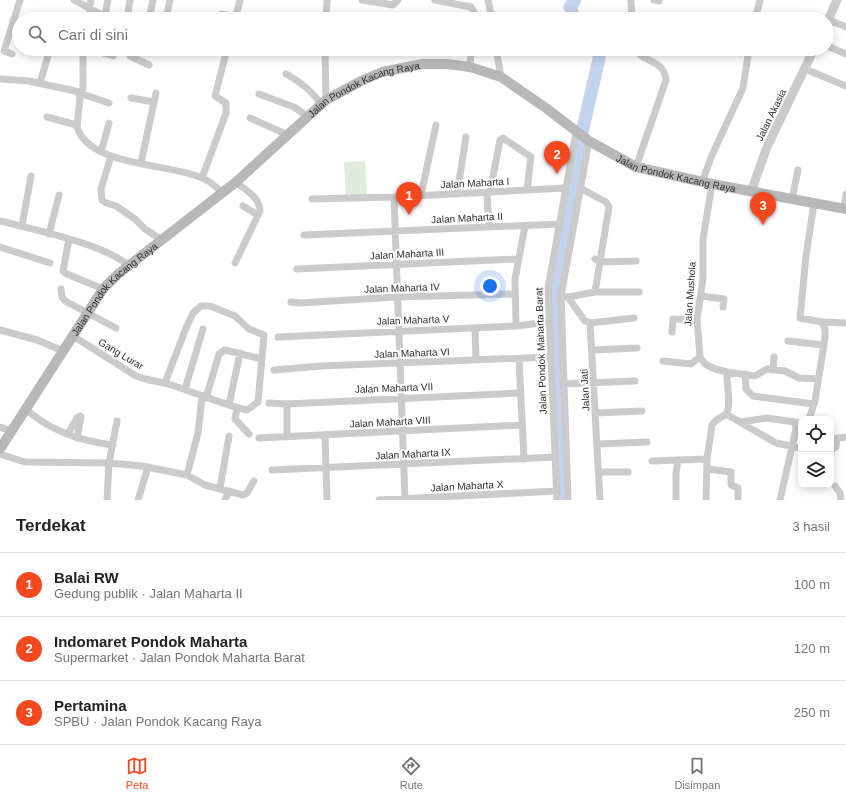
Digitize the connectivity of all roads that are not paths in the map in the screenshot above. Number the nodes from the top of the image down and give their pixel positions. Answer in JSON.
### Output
{"nodes":[{"id":1,"x":20,"y":0,"type":"edge"},
{"id":2,"x":74,"y":0,"type":"edge"},
{"id":3,"x":91,"y":0,"type":"edge"},
{"id":4,"x":108,"y":0,"type":"edge"},
{"id":5,"x":130,"y":0,"type":"edge"},
{"id":6,"x":153,"y":0,"type":"edge"},
{"id":7,"x":170,"y":0,"type":"edge"},
{"id":8,"x":240,"y":0,"type":"edge"},
{"id":9,"x":327,"y":0,"type":"edge"},
{"id":10,"x":362,"y":0,"type":"edge"},
{"id":11,"x":398,"y":0,"type":"edge"},
{"id":12,"x":434,"y":0,"type":"edge"},
{"id":13,"x":488,"y":0,"type":"edge"},
{"id":14,"x":631,"y":0,"type":"edge"},
{"id":15,"x":760,"y":0,"type":"edge"},
{"id":16,"x":837,"y":0,"type":"edge"},
{"id":17,"x":89,"y":9,"type":"junction"},
{"id":18,"x":16,"y":12,"type":"edge"},
{"id":19,"x":97,"y":12,"type":"edge"},
{"id":20,"x":106,"y":12,"type":"edge"},
{"id":21,"x":128,"y":12,"type":"edge"},
{"id":22,"x":150,"y":12,"type":"edge"},
{"id":23,"x":167,"y":12,"type":"edge"},
{"id":24,"x":237,"y":12,"type":"edge"},
{"id":25,"x":326,"y":12,"type":"edge"},
{"id":26,"x":474,"y":12,"type":"edge"},
{"id":27,"x":491,"y":12,"type":"edge"},
{"id":28,"x":632,"y":12,"type":"edge"},
{"id":29,"x":757,"y":12,"type":"edge"},
{"id":30,"x":832,"y":12,"type":"edge"},
{"id":31,"x":12,"y":22,"type":"edge"},
{"id":32,"x":834,"y":22,"type":"edge"},
{"id":33,"x":846,"y":27,"type":"edge"},
{"id":34,"x":834,"y":49,"type":"edge"},
{"id":35,"x":2,"y":50,"type":"edge"},
{"id":36,"x":12,"y":54,"type":"dead end"},
{"id":37,"x":846,"y":54,"type":"edge"},
{"id":38,"x":48,"y":56,"type":"edge"},
{"id":39,"x":83,"y":56,"type":"edge"},
{"id":40,"x":130,"y":56,"type":"edge"},
{"id":41,"x":225,"y":56,"type":"edge"},
{"id":42,"x":325,"y":56,"type":"edge"},
{"id":43,"x":471,"y":56,"type":"edge"},
{"id":44,"x":497,"y":56,"type":"edge"},
{"id":45,"x":643,"y":56,"type":"edge"},
{"id":46,"x":748,"y":56,"type":"edge"},
{"id":47,"x":811,"y":56,"type":"edge"},
{"id":48,"x":149,"y":65,"type":"dead end"},
{"id":49,"x":470,"y":67,"type":"junction"},
{"id":50,"x":805,"y":69,"type":"junction"},
{"id":51,"x":286,"y":74,"type":"dead end"},
{"id":52,"x":501,"y":77,"type":"junction"},
{"id":53,"x":0,"y":79,"type":"edge"},
{"id":54,"x":40,"y":83,"type":"junction"},
{"id":55,"x":846,"y":86,"type":"edge"},
{"id":56,"x":79,"y":93,"type":"junction"},
{"id":57,"x":156,"y":93,"type":"dead end"},
{"id":58,"x":259,"y":94,"type":"dead end"},
{"id":59,"x":131,"y":98,"type":"dead end"},
{"id":60,"x":109,"y":102,"type":"dead end"},
{"id":61,"x":154,"y":102,"type":"junction"},
{"id":62,"x":324,"y":102,"type":"junction"},
{"id":63,"x":307,"y":116,"type":"junction"},
{"id":64,"x":47,"y":117,"type":"dead end"},
{"id":65,"x":250,"y":118,"type":"dead end"},
{"id":66,"x":109,"y":123,"type":"dead end"},
{"id":67,"x":78,"y":125,"type":"junction"},
{"id":68,"x":436,"y":125,"type":"dead end"},
{"id":69,"x":288,"y":135,"type":"junction"},
{"id":70,"x":582,"y":136,"type":"junction"},
{"id":71,"x":466,"y":137,"type":"dead end"},
{"id":72,"x":101,"y":152,"type":"junction"},
{"id":73,"x":111,"y":156,"type":"junction"},
{"id":74,"x":141,"y":163,"type":"junction"},
{"id":75,"x":636,"y":167,"type":"junction"},
{"id":76,"x":798,"y":170,"type":"dead end"},
{"id":77,"x":32,"y":176,"type":"dead end"},
{"id":78,"x":202,"y":178,"type":"junction"},
{"id":79,"x":236,"y":182,"type":"junction"},
{"id":80,"x":707,"y":183,"type":"junction"},
{"id":81,"x":566,"y":188,"type":"junction"},
{"id":82,"x":580,"y":188,"type":"junction"},
{"id":83,"x":527,"y":190,"type":"junction"},
{"id":84,"x":222,"y":192,"type":"junction"},
{"id":85,"x":489,"y":192,"type":"junction"},
{"id":86,"x":751,"y":192,"type":"junction"},
{"id":87,"x":457,"y":194,"type":"junction"},
{"id":88,"x":846,"y":194,"type":"edge"},
{"id":89,"x":59,"y":195,"type":"dead end"},
{"id":90,"x":421,"y":196,"type":"junction"},
{"id":91,"x":394,"y":197,"type":"junction"},
{"id":92,"x":312,"y":199,"type":"dead end"},
{"id":93,"x":792,"y":199,"type":"junction"},
{"id":94,"x":814,"y":203,"type":"junction"},
{"id":95,"x":243,"y":206,"type":"dead end"},
{"id":96,"x":845,"y":208,"type":"edge"},
{"id":97,"x":258,"y":215,"type":"junction"},
{"id":98,"x":0,"y":221,"type":"edge"},
{"id":99,"x":560,"y":224,"type":"junction"},
{"id":100,"x":22,"y":226,"type":"junction"},
{"id":101,"x":489,"y":226,"type":"junction"},
{"id":102,"x":525,"y":226,"type":"junction"},
{"id":103,"x":394,"y":232,"type":"junction"},
{"id":104,"x":49,"y":234,"type":"junction"},
{"id":105,"x":304,"y":235,"type":"dead end"},
{"id":106,"x":69,"y":240,"type":"junction"},
{"id":107,"x":162,"y":240,"type":"junction"},
{"id":108,"x":0,"y":247,"type":"edge"},
{"id":109,"x":517,"y":259,"type":"junction"},
{"id":110,"x":598,"y":260,"type":"junction"},
{"id":111,"x":636,"y":261,"type":"dead end"},
{"id":112,"x":235,"y":262,"type":"dead end"},
{"id":113,"x":50,"y":263,"type":"dead end"},
{"id":114,"x":128,"y":265,"type":"junction"},
{"id":115,"x":395,"y":265,"type":"junction"},
{"id":116,"x":297,"y":269,"type":"dead end"},
{"id":117,"x":61,"y":289,"type":"dead end"},
{"id":118,"x":104,"y":289,"type":"junction"},
{"id":119,"x":595,"y":292,"type":"junction"},
{"id":120,"x":639,"y":292,"type":"dead end"},
{"id":121,"x":514,"y":294,"type":"junction"},
{"id":122,"x":564,"y":296,"type":"junction"},
{"id":123,"x":701,"y":296,"type":"junction"},
{"id":124,"x":396,"y":297,"type":"junction"},
{"id":125,"x":291,"y":302,"type":"dead end"},
{"id":126,"x":723,"y":307,"type":"dead end"},
{"id":127,"x":89,"y":312,"type":"junction"},
{"id":128,"x":634,"y":318,"type":"dead end"},
{"id":129,"x":697,"y":320,"type":"junction"},
{"id":130,"x":549,"y":322,"type":"junction"},
{"id":131,"x":822,"y":322,"type":"junction"},
{"id":132,"x":846,"y":322,"type":"edge"},
{"id":133,"x":590,"y":323,"type":"junction"},
{"id":134,"x":516,"y":326,"type":"junction"},
{"id":135,"x":116,"y":328,"type":"dead end"},
{"id":136,"x":475,"y":328,"type":"junction"},
{"id":137,"x":203,"y":329,"type":"dead end"},
{"id":138,"x":0,"y":330,"type":"edge"},
{"id":139,"x":398,"y":330,"type":"junction"},
{"id":140,"x":672,"y":332,"type":"dead end"},
{"id":141,"x":73,"y":336,"type":"junction"},
{"id":142,"x":278,"y":337,"type":"dead end"},
{"id":143,"x":788,"y":341,"type":"dead end"},
{"id":144,"x":823,"y":345,"type":"junction"},
{"id":145,"x":637,"y":348,"type":"dead end"},
{"id":146,"x":593,"y":350,"type":"junction"},
{"id":147,"x":63,"y":352,"type":"junction"},
{"id":148,"x":240,"y":354,"type":"junction"},
{"id":149,"x":700,"y":357,"type":"junction"},
{"id":150,"x":774,"y":357,"type":"dead end"},
{"id":151,"x":551,"y":358,"type":"junction"},
{"id":152,"x":262,"y":359,"type":"junction"},
{"id":153,"x":519,"y":359,"type":"junction"},
{"id":154,"x":476,"y":360,"type":"junction"},
{"id":155,"x":663,"y":361,"type":"dead end"},
{"id":156,"x":399,"y":363,"type":"junction"},
{"id":157,"x":274,"y":370,"type":"dead end"},
{"id":158,"x":773,"y":370,"type":"junction"},
{"id":159,"x":727,"y":372,"type":"junction"},
{"id":160,"x":745,"y":374,"type":"junction"},
{"id":161,"x":818,"y":380,"type":"junction"},
{"id":162,"x":635,"y":381,"type":"dead end"},
{"id":163,"x":595,"y":382,"type":"junction"},
{"id":164,"x":164,"y":383,"type":"junction"},
{"id":165,"x":563,"y":384,"type":"junction"},
{"id":166,"x":185,"y":389,"type":"junction"},
{"id":167,"x":520,"y":393,"type":"junction"},
{"id":168,"x":204,"y":398,"type":"junction"},
{"id":169,"x":400,"y":398,"type":"junction"},
{"id":170,"x":269,"y":403,"type":"dead end"},
{"id":171,"x":286,"y":404,"type":"junction"},
{"id":172,"x":814,"y":404,"type":"junction"},
{"id":173,"x":233,"y":406,"type":"junction"},
{"id":174,"x":25,"y":408,"type":"junction"},
{"id":175,"x":642,"y":411,"type":"dead end"},
{"id":176,"x":596,"y":413,"type":"junction"},
{"id":177,"x":726,"y":414,"type":"junction"},
{"id":178,"x":809,"y":416,"type":"edge"},
{"id":179,"x":117,"y":422,"type":"dead end"},
{"id":180,"x":740,"y":422,"type":"junction"},
{"id":181,"x":798,"y":423,"type":"edge"},
{"id":182,"x":522,"y":425,"type":"junction"},
{"id":183,"x":0,"y":427,"type":"edge"},
{"id":184,"x":11,"y":431,"type":"junction"},
{"id":185,"x":402,"y":431,"type":"junction"},
{"id":186,"x":68,"y":434,"type":"junction"},
{"id":187,"x":249,"y":434,"type":"dead end"},
{"id":188,"x":325,"y":435,"type":"junction"},
{"id":189,"x":230,"y":436,"type":"dead end"},
{"id":190,"x":287,"y":437,"type":"junction"},
{"id":191,"x":846,"y":437,"type":"edge"},
{"id":192,"x":77,"y":438,"type":"junction"},
{"id":193,"x":259,"y":438,"type":"dead end"},
{"id":194,"x":647,"y":442,"type":"dead end"},
{"id":195,"x":598,"y":444,"type":"junction"},
{"id":196,"x":113,"y":445,"type":"junction"},
{"id":197,"x":792,"y":447,"type":"junction"},
{"id":198,"x":798,"y":448,"type":"edge"},
{"id":199,"x":834,"y":448,"type":"edge"},
{"id":200,"x":0,"y":449,"type":"edge"},
{"id":201,"x":0,"y":454,"type":"edge"},
{"id":202,"x":556,"y":457,"type":"junction"},
{"id":203,"x":524,"y":459,"type":"junction"},
{"id":204,"x":707,"y":459,"type":"junction"},
{"id":205,"x":652,"y":461,"type":"dead end"},
{"id":206,"x":678,"y":461,"type":"junction"},
{"id":207,"x":109,"y":463,"type":"junction"},
{"id":208,"x":404,"y":465,"type":"junction"},
{"id":209,"x":148,"y":467,"type":"junction"},
{"id":210,"x":325,"y":468,"type":"junction"},
{"id":211,"x":707,"y":469,"type":"junction"},
{"id":212,"x":272,"y":470,"type":"dead end"},
{"id":213,"x":598,"y":472,"type":"junction"},
{"id":214,"x":628,"y":472,"type":"dead end"},
{"id":215,"x":187,"y":475,"type":"junction"},
{"id":216,"x":254,"y":481,"type":"dead end"},
{"id":217,"x":835,"y":486,"type":"dead end"},
{"id":218,"x":220,"y":488,"type":"junction"},
{"id":219,"x":229,"y":491,"type":"junction"},
{"id":220,"x":557,"y":491,"type":"junction"},
{"id":221,"x":524,"y":497,"type":"edge"},
{"id":222,"x":405,"y":499,"type":"edge"},
{"id":223,"x":107,"y":500,"type":"edge"},
{"id":224,"x":138,"y":500,"type":"edge"},
{"id":225,"x":225,"y":500,"type":"edge"},
{"id":226,"x":327,"y":500,"type":"edge"},
{"id":227,"x":379,"y":500,"type":"edge"},
{"id":228,"x":557,"y":500,"type":"edge"},
{"id":229,"x":568,"y":500,"type":"edge"},
{"id":230,"x":600,"y":500,"type":"edge"},
{"id":231,"x":676,"y":500,"type":"edge"},
{"id":232,"x":706,"y":500,"type":"edge"},
{"id":233,"x":738,"y":500,"type":"edge"},
{"id":234,"x":780,"y":500,"type":"edge"},
{"id":235,"x":841,"y":500,"type":"edge"}],
"edges":[{"from":1,"to":18,"type":"street"},
{"from":2,"to":17,"type":"street"},
{"from":3,"to":17,"type":"street"},
{"from":4,"to":20,"type":"street"},
{"from":5,"to":21,"type":"street"},
{"from":6,"to":22,"type":"street"},
{"from":7,"to":23,"type":"street"},
{"from":8,"to":24,"type":"street"},
{"from":9,"to":25,"type":"street"},
{"from":10,"to":11,"type":"street"},
{"from":12,"to":26,"type":"street"},
{"from":13,"to":27,"type":"street"},
{"from":14,"to":28,"type":"street"},
{"from":15,"to":29,"type":"street"},
{"from":16,"to":30,"type":"street"},
{"from":17,"to":19,"type":"street"},
{"from":31,"to":35,"type":"street"},
{"from":32,"to":33,"type":"street"},
{"from":34,"to":37,"type":"street"},
{"from":35,"to":36,"type":"street"},
{"from":38,"to":54,"type":"street"},
{"from":39,"to":56,"type":"street"},
{"from":40,"to":48,"type":"street"},
{"from":41,"to":78,"type":"street"},
{"from":42,"to":62,"type":"street"},
{"from":43,"to":49,"type":"street"},
{"from":44,"to":52,"type":"street"},
{"from":45,"to":75,"type":"street"},
{"from":46,"to":80,"type":"street","name":"Jalan Mushola"},
{"from":47,"to":50,"type":"street","name":"Jalan Akasia"},
{"from":49,"to":52,"type":"main road","name":"Jalan Pondok Kacang Raya"},
{"from":49,"to":62,"type":"main road","name":"Jalan Pondok Kacang Raya"},
{"from":50,"to":55,"type":"street"},
{"from":50,"to":86,"type":"street","name":"Jalan Akasia"},
{"from":51,"to":62,"type":"street"},
{"from":52,"to":70,"type":"main road","name":"Jalan Pondok Kacang Raya"},
{"from":53,"to":54,"type":"street"},
{"from":54,"to":56,"type":"street"},
{"from":56,"to":60,"type":"street"},
{"from":56,"to":67,"type":"street"},
{"from":57,"to":61,"type":"street"},
{"from":58,"to":63,"type":"street"},
{"from":59,"to":61,"type":"street"},
{"from":61,"to":74,"type":"street"},
{"from":62,"to":63,"type":"main road","name":"Jalan Pondok Kacang Raya"},
{"from":63,"to":69,"type":"main road","name":"Jalan Pondok Kacang Raya"},
{"from":64,"to":67,"type":"street"},
{"from":65,"to":69,"type":"street"},
{"from":66,"to":72,"type":"street"},
{"from":67,"to":72,"type":"street"},
{"from":68,"to":90,"type":"street"},
{"from":69,"to":79,"type":"main road","name":"Jalan Pondok Kacang Raya"},
{"from":70,"to":75,"type":"main road","name":"Jalan Pondok Kacang Raya"},
{"from":70,"to":81,"type":"street","name":"Jalan Pondok Maharta Barat"},
{"from":70,"to":82,"type":"street","name":"Jalan Pondok Maharta Barat"},
{"from":71,"to":87,"type":"street"},
{"from":72,"to":73,"type":"street"},
{"from":73,"to":74,"type":"street"},
{"from":73,"to":107,"type":"street"},
{"from":74,"to":78,"type":"street"},
{"from":75,"to":80,"type":"main road","name":"Jalan Pondok Kacang Raya"},
{"from":76,"to":93,"type":"street"},
{"from":77,"to":100,"type":"street"},
{"from":78,"to":84,"type":"street"},
{"from":79,"to":84,"type":"main road","name":"Jalan Pondok Kacang Raya"},
{"from":79,"to":97,"type":"street"},
{"from":80,"to":86,"type":"main road","name":"Jalan Pondok Kacang Raya"},
{"from":80,"to":123,"type":"street","name":"Jalan Mushola"},
{"from":81,"to":83,"type":"street","name":"Jalan Maharta I"},
{"from":81,"to":99,"type":"street","name":"Jalan Pondok Maharta Barat"},
{"from":82,"to":110,"type":"street"},
{"from":82,"to":122,"type":"street","name":"Jalan Pondok Maharta Barat"},
{"from":83,"to":85,"type":"street","name":"Jalan Maharta I"},
{"from":83,"to":85,"type":"street"},
{"from":84,"to":107,"type":"main road","name":"Jalan Pondok Kacang Raya"},
{"from":85,"to":87,"type":"street","name":"Jalan Maharta I"},
{"from":85,"to":101,"type":"street"},
{"from":86,"to":93,"type":"main road","name":"Jalan Pondok Kacang Raya"},
{"from":87,"to":90,"type":"street","name":"Jalan Maharta I"},
{"from":88,"to":96,"type":"street"},
{"from":89,"to":104,"type":"street"},
{"from":90,"to":91,"type":"street","name":"Jalan Maharta I"},
{"from":91,"to":92,"type":"street","name":"Jalan Maharta I"},
{"from":91,"to":103,"type":"street"},
{"from":93,"to":94,"type":"main road","name":"Jalan Pondok Kacang Raya"},
{"from":94,"to":96,"type":"main road","name":"Jalan Pondok Kacang Raya"},
{"from":94,"to":131,"type":"street"},
{"from":95,"to":97,"type":"street"},
{"from":97,"to":112,"type":"street"},
{"from":98,"to":100,"type":"street"},
{"from":99,"to":102,"type":"street","name":"Jalan Maharta II"},
{"from":99,"to":130,"type":"street","name":"Jalan Pondok Maharta Barat"},
{"from":100,"to":104,"type":"street"},
{"from":101,"to":102,"type":"street","name":"Jalan Maharta II"},
{"from":101,"to":103,"type":"street","name":"Jalan Maharta II"},
{"from":102,"to":109,"type":"street"},
{"from":103,"to":105,"type":"street","name":"Jalan Maharta II"},
{"from":103,"to":115,"type":"street"},
{"from":104,"to":106,"type":"street"},
{"from":106,"to":114,"type":"street"},
{"from":106,"to":118,"type":"street"},
{"from":107,"to":114,"type":"main road","name":"Jalan Pondok Kacang Raya"},
{"from":108,"to":113,"type":"street"},
{"from":109,"to":115,"type":"street","name":"Jalan Maharta III"},
{"from":109,"to":121,"type":"street"},
{"from":110,"to":111,"type":"street"},
{"from":110,"to":119,"type":"street"},
{"from":114,"to":118,"type":"main road","name":"Jalan Pondok Kacang Raya"},
{"from":115,"to":116,"type":"street","name":"Jalan Maharta III"},
{"from":115,"to":124,"type":"street"},
{"from":117,"to":127,"type":"street"},
{"from":118,"to":127,"type":"main road","name":"Jalan Pondok Kacang Raya"},
{"from":119,"to":120,"type":"street"},
{"from":119,"to":122,"type":"street"},
{"from":121,"to":124,"type":"street","name":"Jalan Maharta IV"},
{"from":121,"to":134,"type":"street"},
{"from":122,"to":133,"type":"street"},
{"from":122,"to":165,"type":"street","name":"Jalan Pondok Maharta Barat"},
{"from":123,"to":126,"type":"street"},
{"from":123,"to":129,"type":"street","name":"Jalan Mushola"},
{"from":124,"to":125,"type":"street","name":"Jalan Maharta IV"},
{"from":124,"to":139,"type":"street"},
{"from":127,"to":135,"type":"street"},
{"from":127,"to":141,"type":"main road","name":"Jalan Pondok Kacang Raya"},
{"from":128,"to":133,"type":"street"},
{"from":129,"to":140,"type":"street"},
{"from":129,"to":149,"type":"street","name":"Jalan Mushola"},
{"from":130,"to":134,"type":"street","name":"Jalan Maharta V"},
{"from":130,"to":151,"type":"street","name":"Jalan Pondok Maharta Barat"},
{"from":131,"to":132,"type":"street"},
{"from":131,"to":144,"type":"street"},
{"from":133,"to":146,"type":"street","name":"Jalan Jati"},
{"from":134,"to":136,"type":"street","name":"Jalan Maharta V"},
{"from":136,"to":139,"type":"street","name":"Jalan Maharta V"},
{"from":136,"to":154,"type":"street"},
{"from":137,"to":166,"type":"street"},
{"from":138,"to":147,"type":"street"},
{"from":139,"to":142,"type":"street","name":"Jalan Maharta V"},
{"from":139,"to":156,"type":"street"},
{"from":141,"to":147,"type":"main road","name":"Jalan Pondok Kacang Raya"},
{"from":141,"to":164,"type":"street","name":"Gang Lurar"},
{"from":143,"to":144,"type":"street"},
{"from":144,"to":161,"type":"street"},
{"from":145,"to":146,"type":"street"},
{"from":146,"to":163,"type":"street","name":"Jalan Jati"},
{"from":147,"to":174,"type":"main road","name":"Jalan Pondok Kacang Raya"},
{"from":148,"to":152,"type":"street"},
{"from":148,"to":168,"type":"street"},
{"from":148,"to":173,"type":"street"},
{"from":149,"to":155,"type":"street"},
{"from":149,"to":159,"type":"street"},
{"from":150,"to":158,"type":"street"},
{"from":151,"to":153,"type":"street","name":"Jalan Maharta VI"},
{"from":151,"to":202,"type":"street","name":"Jalan Pondok Maharta Barat"},
{"from":152,"to":164,"type":"street"},
{"from":152,"to":173,"type":"street"},
{"from":153,"to":154,"type":"street","name":"Jalan Maharta VI"},
{"from":153,"to":167,"type":"street"},
{"from":154,"to":156,"type":"street","name":"Jalan Maharta VI"},
{"from":156,"to":157,"type":"street","name":"Jalan Maharta VI"},
{"from":156,"to":169,"type":"street"},
{"from":158,"to":160,"type":"street"},
{"from":158,"to":161,"type":"street"},
{"from":159,"to":160,"type":"street"},
{"from":159,"to":177,"type":"street"},
{"from":160,"to":172,"type":"street"},
{"from":161,"to":172,"type":"street"},
{"from":162,"to":163,"type":"street"},
{"from":163,"to":165,"type":"street"},
{"from":163,"to":176,"type":"street","name":"Jalan Jati"},
{"from":164,"to":166,"type":"street","name":"Gang Lurar"},
{"from":165,"to":229,"type":"street","name":"Jalan Pondok Maharta Barat"},
{"from":166,"to":168,"type":"street","name":"Gang Lurar"},
{"from":167,"to":169,"type":"street","name":"Jalan Maharta VII"},
{"from":167,"to":182,"type":"street"},
{"from":168,"to":173,"type":"street","name":"Gang Lurar"},
{"from":168,"to":215,"type":"street"},
{"from":169,"to":171,"type":"street","name":"Jalan Maharta VII"},
{"from":169,"to":185,"type":"street"},
{"from":170,"to":171,"type":"street","name":"Jalan Maharta VII"},
{"from":171,"to":190,"type":"street"},
{"from":172,"to":178,"type":"street"},
{"from":173,"to":187,"type":"street"},
{"from":174,"to":184,"type":"main road","name":"Jalan Pondok Kacang Raya"},
{"from":174,"to":186,"type":"street"},
{"from":175,"to":176,"type":"street"},
{"from":176,"to":195,"type":"street","name":"Jalan Jati"},
{"from":177,"to":180,"type":"street"},
{"from":177,"to":204,"type":"street"},
{"from":179,"to":196,"type":"street"},
{"from":180,"to":181,"type":"street"},
{"from":180,"to":197,"type":"street"},
{"from":181,"to":197,"type":"street"},
{"from":182,"to":185,"type":"street","name":"Jalan Maharta VIII"},
{"from":182,"to":203,"type":"street"},
{"from":183,"to":184,"type":"street"},
{"from":184,"to":200,"type":"main road","name":"Jalan Pondok Kacang Raya"},
{"from":185,"to":188,"type":"street","name":"Jalan Maharta VIII"},
{"from":185,"to":208,"type":"street"},
{"from":186,"to":192,"type":"street"},
{"from":186,"to":192,"type":"street"},
{"from":188,"to":190,"type":"street","name":"Jalan Maharta VIII"},
{"from":188,"to":210,"type":"street"},
{"from":189,"to":218,"type":"street"},
{"from":190,"to":193,"type":"street","name":"Jalan Maharta VIII"},
{"from":191,"to":199,"type":"street"},
{"from":192,"to":196,"type":"street"},
{"from":194,"to":195,"type":"street"},
{"from":195,"to":213,"type":"street","name":"Jalan Jati"},
{"from":196,"to":207,"type":"street"},
{"from":197,"to":198,"type":"street"},
{"from":197,"to":234,"type":"street"},
{"from":201,"to":207,"type":"street"},
{"from":202,"to":203,"type":"street","name":"Jalan Maharta IX"},
{"from":202,"to":220,"type":"street","name":"Jalan Pondok Maharta Barat"},
{"from":203,"to":208,"type":"street","name":"Jalan Maharta IX"},
{"from":204,"to":206,"type":"street"},
{"from":204,"to":211,"type":"street"},
{"from":205,"to":206,"type":"street"},
{"from":206,"to":231,"type":"street"},
{"from":207,"to":209,"type":"street"},
{"from":207,"to":223,"type":"street"},
{"from":208,"to":210,"type":"street","name":"Jalan Maharta IX"},
{"from":208,"to":222,"type":"street"},
{"from":209,"to":215,"type":"street"},
{"from":209,"to":224,"type":"street"},
{"from":210,"to":212,"type":"street","name":"Jalan Maharta IX"},
{"from":210,"to":226,"type":"street"},
{"from":211,"to":232,"type":"street"},
{"from":211,"to":233,"type":"street"},
{"from":213,"to":214,"type":"street"},
{"from":213,"to":230,"type":"street","name":"Jalan Jati"},
{"from":215,"to":218,"type":"street"},
{"from":216,"to":219,"type":"street"},
{"from":217,"to":235,"type":"street"},
{"from":218,"to":219,"type":"street"},
{"from":219,"to":225,"type":"street"},
{"from":220,"to":221,"type":"street","name":"Jalan Maharta X"},
{"from":220,"to":228,"type":"street","name":"Jalan Pondok Maharta Barat"},
{"from":221,"to":222,"type":"street","name":"Jalan Maharta X"},
{"from":222,"to":227,"type":"street","name":"Jalan Maharta X"}]}
